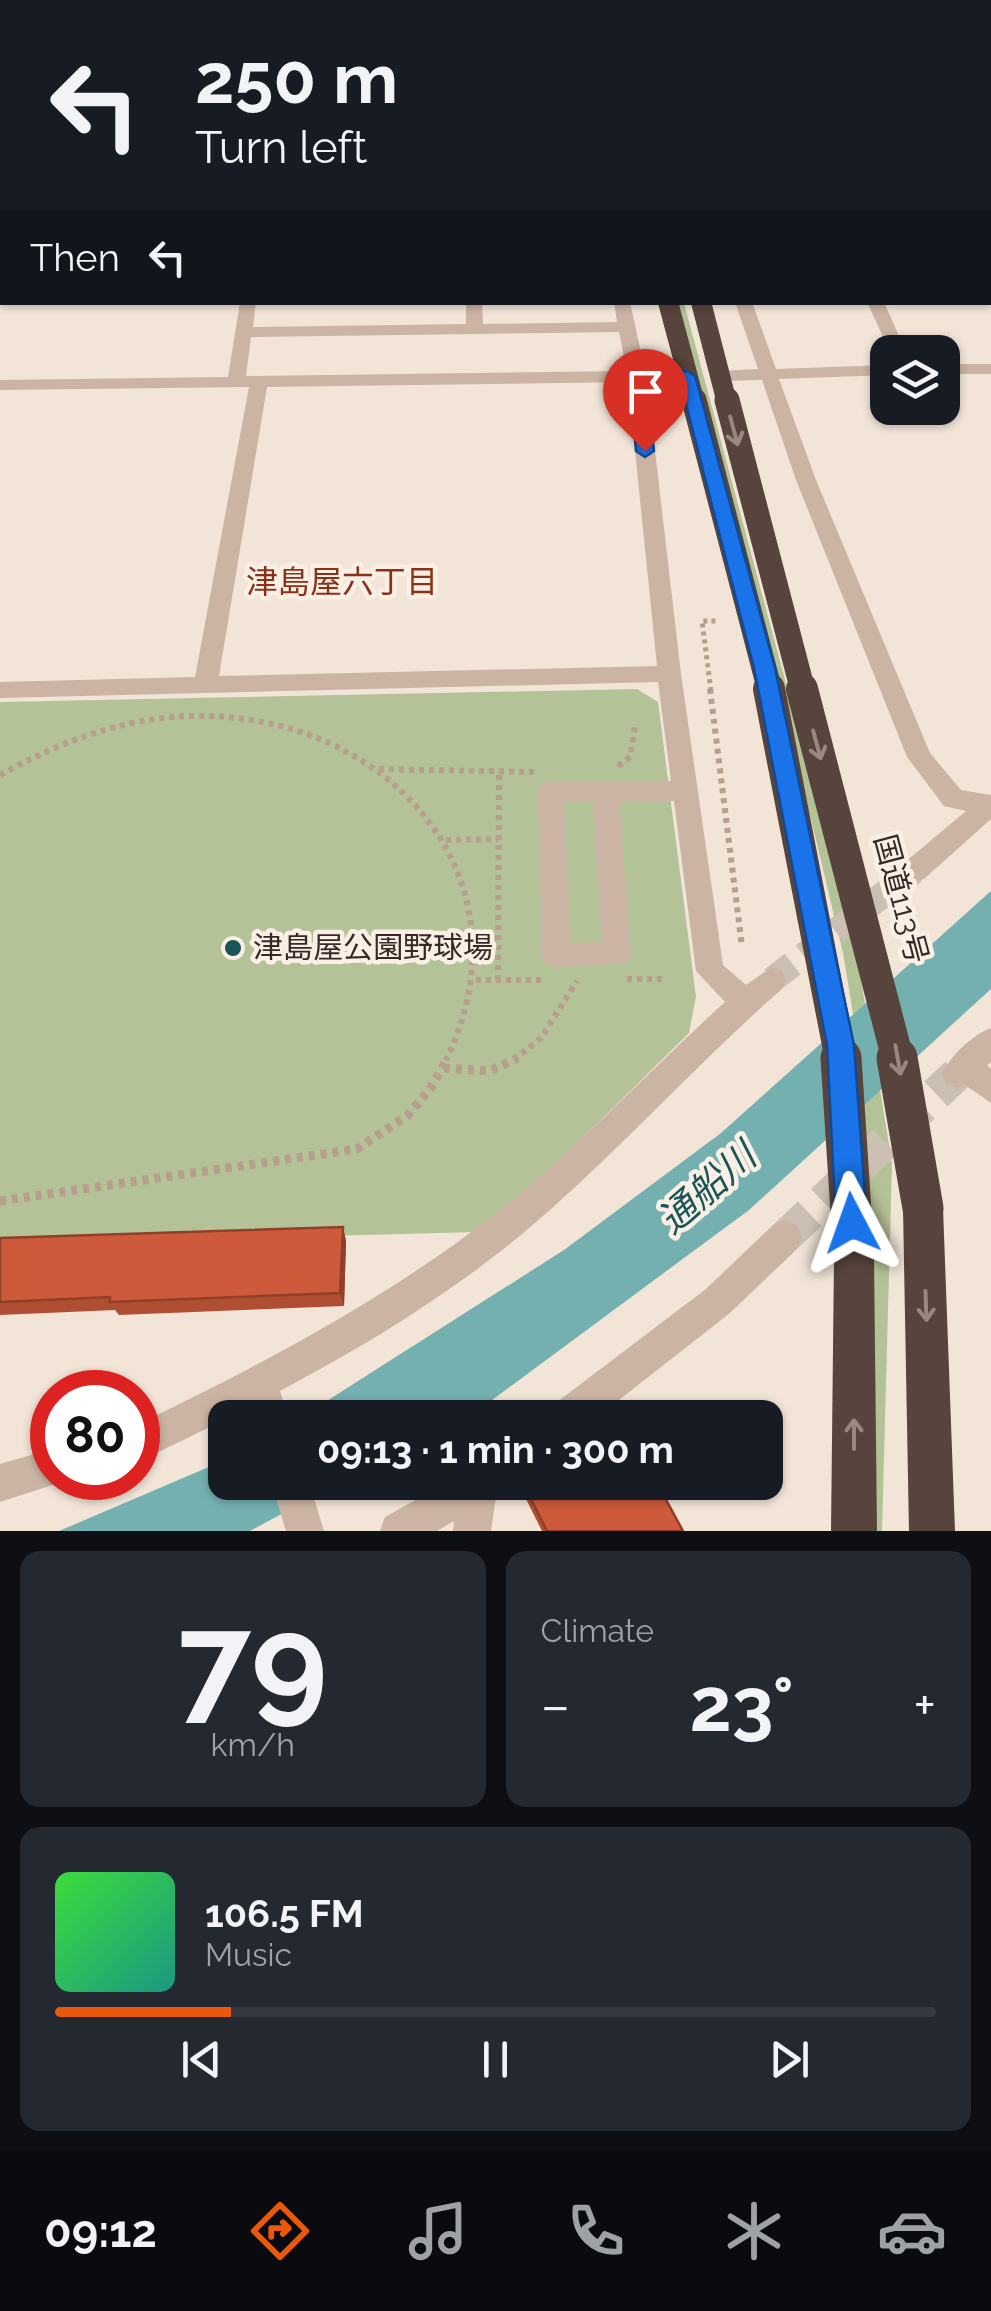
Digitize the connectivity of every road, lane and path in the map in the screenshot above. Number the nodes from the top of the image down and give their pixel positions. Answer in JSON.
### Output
{"nodes":[{"id":1,"x":247,"y":305,"type":"edge"},
{"id":2,"x":474,"y":305,"type":"edge"},
{"id":3,"x":623,"y":305,"type":"edge"},
{"id":4,"x":669,"y":305,"type":"edge"},
{"id":5,"x":702,"y":305,"type":"edge"},
{"id":6,"x":744,"y":305,"type":"edge"},
{"id":7,"x":876,"y":305,"type":"edge"},
{"id":8,"x":627,"y":327,"type":"junction"},
{"id":9,"x":475,"y":328,"type":"junction"},
{"id":10,"x":242,"y":332,"type":"junction"},
{"id":11,"x":890,"y":335,"type":"edge"},
{"id":12,"x":960,"y":369,"type":"edge"},
{"id":13,"x":991,"y":369,"type":"edge"},
{"id":14,"x":870,"y":371,"type":"edge"},
{"id":15,"x":768,"y":375,"type":"junction"},
{"id":16,"x":687,"y":376,"type":"junction"},
{"id":17,"x":720,"y":376,"type":"junction"},
{"id":18,"x":637,"y":377,"type":"junction"},
{"id":19,"x":259,"y":381,"type":"junction"},
{"id":20,"x":236,"y":382,"type":"junction"},
{"id":21,"x":0,"y":385,"type":"edge"},
{"id":22,"x":717,"y":621,"type":"dead end"},
{"id":23,"x":668,"y":674,"type":"junction"},
{"id":24,"x":205,"y":687,"type":"junction"},
{"id":25,"x":0,"y":690,"type":"edge"},
{"id":26,"x":636,"y":728,"type":"dead end"},
{"id":27,"x":378,"y":769,"type":"junction"},
{"id":28,"x":498,"y":772,"type":"junction"},
{"id":29,"x":550,"y":772,"type":"dead end"},
{"id":30,"x":0,"y":775,"type":"edge"},
{"id":31,"x":603,"y":780,"type":"junction"},
{"id":32,"x":685,"y":790,"type":"junction"},
{"id":33,"x":991,"y":805,"type":"edge"},
{"id":34,"x":498,"y":839,"type":"junction"},
{"id":35,"x":446,"y":840,"type":"junction"},
{"id":36,"x":914,"y":870,"type":"tunnel mouth"},
{"id":37,"x":742,"y":947,"type":"dead end"},
{"id":38,"x":498,"y":980,"type":"dead end"},
{"id":39,"x":577,"y":980,"type":"dead end"},
{"id":40,"x":772,"y":980,"type":"tunnel mouth"},
{"id":41,"x":745,"y":1002,"type":"junction"},
{"id":42,"x":991,"y":1042,"type":"edge"},
{"id":43,"x":444,"y":1068,"type":"junction"},
{"id":44,"x":991,"y":1089,"type":"edge"},
{"id":45,"x":0,"y":1201,"type":"edge"},
{"id":46,"x":785,"y":1237,"type":"tunnel mouth"},
{"id":47,"x":266,"y":1400,"type":"edge"},
{"id":48,"x":589,"y":1400,"type":"edge"},
{"id":49,"x":208,"y":1420,"type":"edge"},
{"id":50,"x":160,"y":1436,"type":"edge"},
{"id":51,"x":30,"y":1474,"type":"edge"},
{"id":52,"x":0,"y":1483,"type":"edge"},
{"id":53,"x":296,"y":1500,"type":"edge"},
{"id":54,"x":456,"y":1500,"type":"edge"},
{"id":55,"x":479,"y":1500,"type":"edge"},
{"id":56,"x":306,"y":1531,"type":"edge"},
{"id":57,"x":399,"y":1531,"type":"edge"},
{"id":58,"x":472,"y":1531,"type":"edge"},
{"id":59,"x":854,"y":1531,"type":"edge"},
{"id":60,"x":932,"y":1531,"type":"edge"}],
"edges":[{"from":1,"to":10,"type":"street"},
{"from":2,"to":9,"type":"street"},
{"from":3,"to":8,"type":"street"},
{"from":4,"to":16,"type":"highway","bridge":true},
{"from":5,"to":17,"type":"highway","name":"国道113号","bridge":true},
{"from":6,"to":15,"type":"street"},
{"from":7,"to":11,"type":"street"},
{"from":8,"to":9,"type":"street"},
{"from":8,"to":18,"type":"street"},
{"from":9,"to":10,"type":"street"},
{"from":10,"to":20,"type":"street"},
{"from":12,"to":13,"type":"street"},
{"from":14,"to":15,"type":"street"},
{"from":15,"to":17,"type":"street"},
{"from":15,"to":33,"type":"street"},
{"from":16,"to":18,"type":"street"},
{"from":59,"to":16,"type":"highway","one_way":true,"bridge":true},
{"from":17,"to":60,"type":"highway","name":"国道113号","one_way":true,"bridge":true},
{"from":18,"to":19,"type":"street"},
{"from":18,"to":23,"type":"street"},
{"from":19,"to":20,"type":"street"},
{"from":19,"to":24,"type":"street"},
{"from":20,"to":21,"type":"street"},
{"from":22,"to":37,"type":"path"},
{"from":23,"to":24,"type":"street"},
{"from":23,"to":32,"type":"street"},
{"from":24,"to":25,"type":"street"},
{"from":26,"to":31,"type":"path"},
{"from":27,"to":28,"type":"path"},
{"from":27,"to":30,"type":"path"},
{"from":27,"to":35,"type":"path"},
{"from":28,"to":29,"type":"path"},
{"from":28,"to":34,"type":"path"},
{"from":31,"to":31,"type":"street"},
{"from":31,"to":32,"type":"street"},
{"from":32,"to":41,"type":"street"},
{"from":33,"to":36,"type":"street"},
{"from":34,"to":35,"type":"path"},
{"from":34,"to":38,"type":"path"},
{"from":35,"to":43,"type":"path"},
{"from":39,"to":43,"type":"path"},
{"from":40,"to":41,"type":"street"},
{"from":41,"to":47,"type":"street"},
{"from":42,"to":44,"type":"street"},
{"from":43,"to":45,"type":"path"},
{"from":46,"to":48,"type":"street"},
{"from":49,"to":50,"type":"street"},
{"from":51,"to":52,"type":"street"},
{"from":53,"to":56,"type":"street"},
{"from":54,"to":57,"type":"street"},
{"from":55,"to":58,"type":"street"}]}
